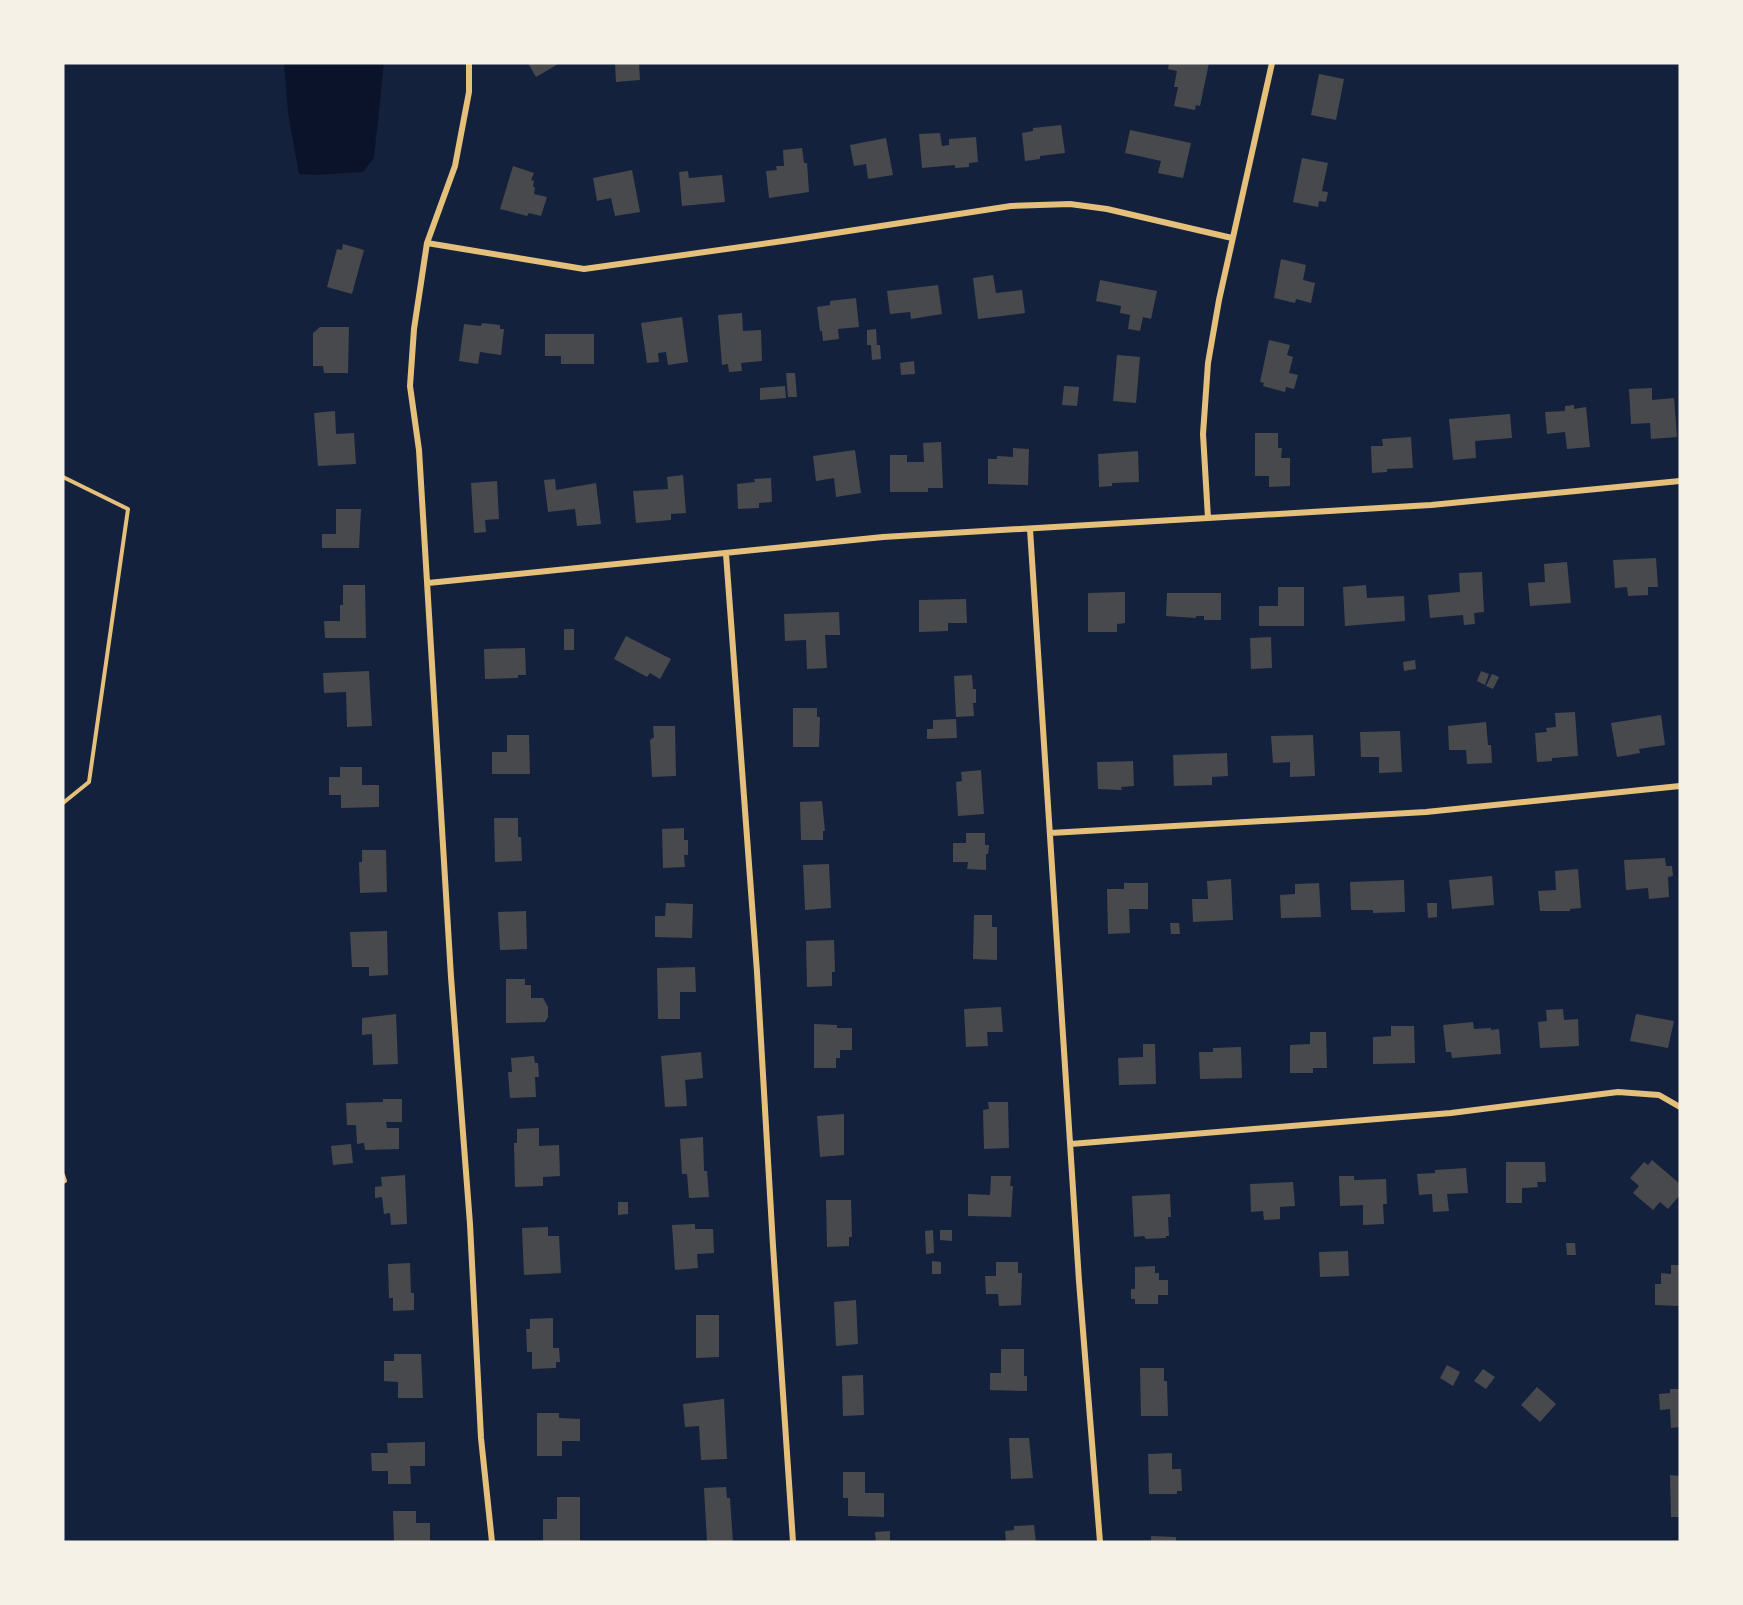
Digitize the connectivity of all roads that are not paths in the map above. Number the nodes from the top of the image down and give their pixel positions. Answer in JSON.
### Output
{"nodes":[{"id":1,"x":469,"y":63,"type":"edge"},
{"id":2,"x":1272,"y":63,"type":"edge"},
{"id":3,"x":1232,"y":238,"type":"junction"},
{"id":4,"x":427,"y":243,"type":"junction"},
{"id":5,"x":1680,"y":481,"type":"edge"},
{"id":6,"x":1208,"y":518,"type":"junction"},
{"id":7,"x":1030,"y":529,"type":"junction"},
{"id":8,"x":726,"y":554,"type":"junction"},
{"id":9,"x":428,"y":583,"type":"junction"},
{"id":10,"x":1680,"y":786,"type":"edge"},
{"id":11,"x":1050,"y":833,"type":"junction"},
{"id":12,"x":1680,"y":1107,"type":"edge"},
{"id":13,"x":1071,"y":1144,"type":"junction"},
{"id":14,"x":492,"y":1542,"type":"edge"},
{"id":15,"x":793,"y":1542,"type":"edge"},
{"id":16,"x":1100,"y":1542,"type":"edge"}],
"edges":[{"from":1,"to":4,"type":"street"},
{"from":2,"to":3,"type":"street"},
{"from":3,"to":4,"type":"street"},
{"from":3,"to":6,"type":"street"},
{"from":4,"to":9,"type":"street"},
{"from":5,"to":6,"type":"street"},
{"from":6,"to":7,"type":"street"},
{"from":7,"to":8,"type":"street"},
{"from":7,"to":11,"type":"street"},
{"from":8,"to":9,"type":"street"},
{"from":8,"to":15,"type":"street"},
{"from":9,"to":14,"type":"street"},
{"from":10,"to":11,"type":"street"},
{"from":11,"to":13,"type":"street"},
{"from":12,"to":13,"type":"street"},
{"from":13,"to":16,"type":"street"}]}
